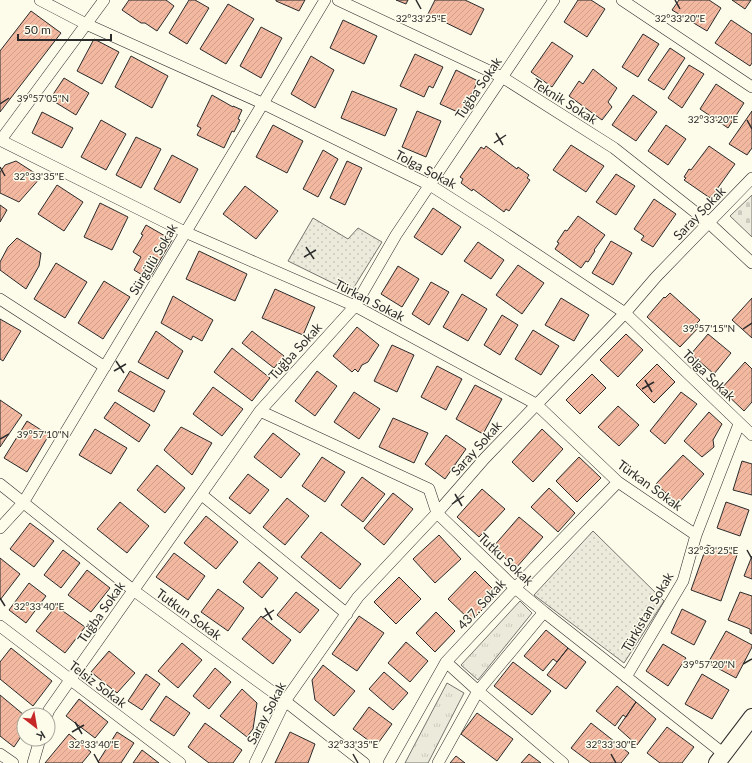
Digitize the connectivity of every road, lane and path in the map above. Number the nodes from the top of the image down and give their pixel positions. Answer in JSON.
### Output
{"nodes":[{"id":1,"x":40,"y":0,"type":"edge"},
{"id":2,"x":104,"y":0,"type":"edge"},
{"id":3,"x":325,"y":0,"type":"edge"},
{"id":4,"x":338,"y":0,"type":"edge"},
{"id":5,"x":554,"y":0,"type":"edge"},
{"id":6,"x":622,"y":0,"type":"edge"},
{"id":7,"x":86,"y":24,"type":"junction"},
{"id":8,"x":502,"y":77,"type":"junction"},
{"id":9,"x":752,"y":87,"type":"edge"},
{"id":10,"x":262,"y":103,"type":"junction"},
{"id":11,"x":0,"y":140,"type":"edge"},
{"id":12,"x":752,"y":178,"type":"edge"},
{"id":13,"x":430,"y":185,"type":"junction"},
{"id":14,"x":709,"y":223,"type":"junction"},
{"id":15,"x":185,"y":232,"type":"junction"},
{"id":16,"x":752,"y":262,"type":"edge"},
{"id":17,"x":0,"y":299,"type":"edge"},
{"id":18,"x":355,"y":306,"type":"junction"},
{"id":19,"x":625,"y":313,"type":"junction"},
{"id":20,"x":105,"y":367,"type":"junction"},
{"id":21,"x":536,"y":404,"type":"junction"},
{"id":22,"x":260,"y":412,"type":"junction"},
{"id":23,"x":739,"y":424,"type":"junction"},
{"id":24,"x":752,"y":435,"type":"edge"},
{"id":25,"x":618,"y":482,"type":"junction"},
{"id":26,"x":0,"y":484,"type":"edge"},
{"id":27,"x":202,"y":495,"type":"junction"},
{"id":28,"x":23,"y":503,"type":"junction"},
{"id":29,"x":437,"y":513,"type":"junction"},
{"id":30,"x":0,"y":528,"type":"edge"},
{"id":31,"x":696,"y":535,"type":"junction"},
{"id":32,"x":515,"y":588,"type":"junction"},
{"id":33,"x":134,"y":590,"type":"junction"},
{"id":34,"x":544,"y":612,"type":"junction"},
{"id":35,"x":347,"y":614,"type":"junction"},
{"id":36,"x":0,"y":626,"type":"edge"},
{"id":37,"x":446,"y":662,"type":"junction"},
{"id":38,"x":626,"y":677,"type":"junction"},
{"id":39,"x":70,"y":680,"type":"junction"},
{"id":40,"x":478,"y":691,"type":"junction"},
{"id":41,"x":285,"y":701,"type":"junction"},
{"id":42,"x":51,"y":707,"type":"edge"},
{"id":43,"x":752,"y":717,"type":"edge"},
{"id":44,"x":38,"y":747,"type":"edge"},
{"id":45,"x":0,"y":754,"type":"edge"},
{"id":46,"x":721,"y":758,"type":"edge"},
{"id":47,"x":13,"y":763,"type":"edge"},
{"id":48,"x":33,"y":763,"type":"edge"},
{"id":49,"x":180,"y":763,"type":"edge"},
{"id":50,"x":255,"y":763,"type":"edge"},
{"id":51,"x":364,"y":763,"type":"edge"},
{"id":52,"x":389,"y":763,"type":"edge"},
{"id":53,"x":438,"y":763,"type":"edge"},
{"id":54,"x":564,"y":763,"type":"edge"}],
"edges":[{"from":1,"to":7,"type":"street","name":"Tolga Sokak"},
{"from":2,"to":7,"type":"street"},
{"from":3,"to":10,"type":"street","name":"Sürgülü Sokak"},
{"from":4,"to":8,"type":"street","name":"Teknik Sokak"},
{"from":5,"to":8,"type":"street","name":"Tuğba Sokak"},
{"from":6,"to":9,"type":"street"},
{"from":7,"to":10,"type":"street","name":"Tolga Sokak"},
{"from":7,"to":11,"type":"street"},
{"from":8,"to":13,"type":"street","name":"Tuğba Sokak"},
{"from":8,"to":14,"type":"street","name":"Teknik Sokak"},
{"from":10,"to":13,"type":"street","name":"Tolga Sokak"},
{"from":10,"to":15,"type":"street","name":"Sürgülü Sokak"},
{"from":11,"to":15,"type":"street","name":"Türkan Sokak"},
{"from":12,"to":14,"type":"street","name":"Saray Sokak"},
{"from":13,"to":18,"type":"street","name":"Tuğba Sokak"},
{"from":13,"to":19,"type":"street","name":"Tolga Sokak"},
{"from":14,"to":16,"type":"street","name":"Teknik Sokak"},
{"from":14,"to":19,"type":"street","name":"Saray Sokak"},
{"from":15,"to":18,"type":"street","name":"Türkan Sokak"},
{"from":15,"to":20,"type":"street","name":"Sürgülü Sokak"},
{"from":17,"to":20,"type":"street"},
{"from":18,"to":21,"type":"street","name":"Türkan Sokak"},
{"from":18,"to":22,"type":"street","name":"Tuğba Sokak"},
{"from":19,"to":21,"type":"street","name":"Saray Sokak"},
{"from":19,"to":23,"type":"street","name":"Tolga Sokak"},
{"from":20,"to":28,"type":"street","name":"Sürgülü Sokak"},
{"from":21,"to":25,"type":"street","name":"Türkan Sokak"},
{"from":21,"to":29,"type":"street","name":"Saray Sokak"},
{"from":22,"to":27,"type":"street","name":"Tuğba Sokak"},
{"from":22,"to":29,"type":"street","name":"Tutku Sokak"},
{"from":23,"to":24,"type":"street","name":"Tolga Sokak"},
{"from":23,"to":31,"type":"street","name":"Türkistan Sokak"},
{"from":25,"to":31,"type":"street","name":"Türkan Sokak"},
{"from":25,"to":32,"type":"street","name":"437. Sokak"},
{"from":26,"to":28,"type":"street","name":"Tutkun Sokak"},
{"from":27,"to":33,"type":"street","name":"Tuğba Sokak"},
{"from":27,"to":35,"type":"street"},
{"from":28,"to":30,"type":"street","name":"Sürgülü Sokak"},
{"from":28,"to":33,"type":"street","name":"Tutkun Sokak"},
{"from":29,"to":32,"type":"street","name":"Tutku Sokak"},
{"from":29,"to":35,"type":"street","name":"Saray Sokak"},
{"from":31,"to":38,"type":"street","name":"Türkistan Sokak"},
{"from":32,"to":34,"type":"street","name":"Tutku Sokak"},
{"from":32,"to":37,"type":"street","name":"437. Sokak"},
{"from":33,"to":39,"type":"street","name":"Tuğba Sokak"},
{"from":33,"to":41,"type":"street","name":"Tutkun Sokak"},
{"from":34,"to":38,"type":"street","name":"Tutku Sokak"},
{"from":34,"to":40,"type":"street"},
{"from":35,"to":41,"type":"street","name":"Saray Sokak"},
{"from":36,"to":39,"type":"street","name":"Telsiz Sokak"},
{"from":37,"to":40,"type":"street"},
{"from":37,"to":52,"type":"street","name":"437. Sokak"},
{"from":38,"to":46,"type":"street","name":"Tutku Sokak"},
{"from":39,"to":42,"type":"street","name":"Tuğba Sokak"},
{"from":39,"to":49,"type":"street","name":"Telsiz Sokak"},
{"from":40,"to":53,"type":"street"},
{"from":40,"to":54,"type":"street"},
{"from":41,"to":50,"type":"street","name":"Saray Sokak"},
{"from":41,"to":51,"type":"street","name":"Tutkun Sokak"},
{"from":43,"to":46,"type":"main road"},
{"from":44,"to":48,"type":"street"},
{"from":45,"to":47,"type":"street"}]}
